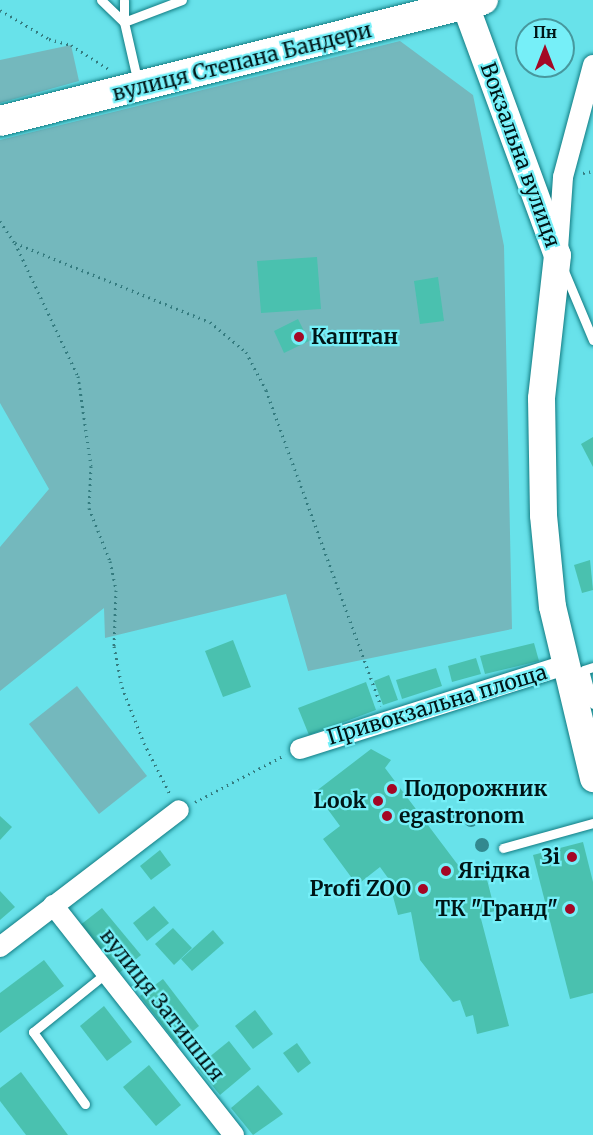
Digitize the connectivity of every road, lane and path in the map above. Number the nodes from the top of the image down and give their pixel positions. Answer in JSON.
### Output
{"nodes":[{"id":1,"x":101,"y":0,"type":"edge"},
{"id":2,"x":124,"y":0,"type":"edge"},
{"id":3,"x":182,"y":0,"type":"edge"},
{"id":4,"x":474,"y":3,"type":"edge"},
{"id":5,"x":0,"y":10,"type":"edge"},
{"id":6,"x":124,"y":22,"type":"junction"},
{"id":7,"x":593,"y":65,"type":"edge"},
{"id":8,"x":139,"y":89,"type":"junction"},
{"id":9,"x":0,"y":121,"type":"edge"},
{"id":10,"x":0,"y":221,"type":"edge"},
{"id":11,"x":15,"y":243,"type":"junction"},
{"id":12,"x":557,"y":255,"type":"junction"},
{"id":13,"x":593,"y":340,"type":"edge"},
{"id":14,"x":593,"y":667,"type":"edge"},
{"id":15,"x":579,"y":678,"type":"edge"},
{"id":16,"x":593,"y":704,"type":"edge"},
{"id":17,"x":386,"y":719,"type":"junction"},
{"id":18,"x":300,"y":748,"type":"joint"},
{"id":19,"x":593,"y":778,"type":"edge"},
{"id":20,"x":179,"y":810,"type":"junction"},
{"id":21,"x":593,"y":823,"type":"edge"},
{"id":22,"x":503,"y":848,"type":"dead end"},
{"id":23,"x":53,"y":905,"type":"junction"},
{"id":24,"x":0,"y":946,"type":"edge"},
{"id":25,"x":106,"y":973,"type":"junction"},
{"id":26,"x":85,"y":1104,"type":"dead end"},
{"id":27,"x":234,"y":1135,"type":"edge"}],
"edges":[{"from":1,"to":6,"type":"lane"},
{"from":2,"to":6,"type":"lane"},
{"from":3,"to":6,"type":"lane"},
{"from":4,"to":8,"type":"main road","name":"вулиця Степана Бандери"},
{"from":4,"to":12,"type":"main road","name":"Вокзальна вулиця"},
{"from":5,"to":8,"type":"path"},
{"from":6,"to":8,"type":"lane"},
{"from":7,"to":12,"type":"street"},
{"from":8,"to":9,"type":"main road","name":"вулиця Степана Бандери"},
{"from":10,"to":11,"type":"path"},
{"from":11,"to":17,"type":"path"},
{"from":11,"to":20,"type":"path"},
{"from":12,"to":13,"type":"lane"},
{"from":12,"to":15,"type":"main road","name":"Вокзальна вулиця"},
{"from":14,"to":15,"type":"lane"},
{"from":15,"to":16,"type":"lane"},
{"from":15,"to":17,"type":"street","name":"Привокзальна площа"},
{"from":15,"to":19,"type":"main road","name":"Привокзальна площа"},
{"from":17,"to":18,"type":"street","name":"Привокзальна площа"},
{"from":18,"to":20,"type":"path"},
{"from":20,"to":23,"type":"street"},
{"from":21,"to":22,"type":"lane"},
{"from":23,"to":24,"type":"street"},
{"from":23,"to":25,"type":"street","name":"вулиця Затишшя"},
{"from":25,"to":26,"type":"lane"},
{"from":25,"to":27,"type":"street","name":"вулиця Затишшя"}]}
